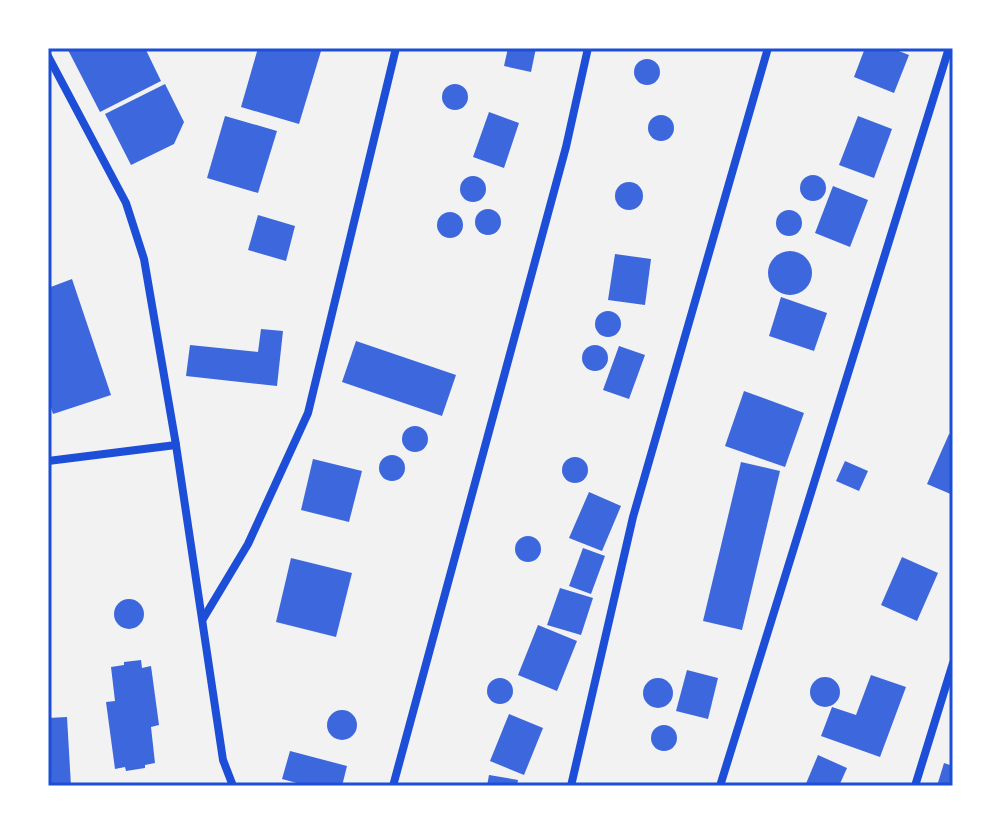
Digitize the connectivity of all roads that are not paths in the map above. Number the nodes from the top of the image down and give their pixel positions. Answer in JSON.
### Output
{"nodes":[{"id":1,"x":396,"y":48,"type":"edge"},
{"id":2,"x":588,"y":48,"type":"edge"},
{"id":3,"x":768,"y":48,"type":"edge"},
{"id":4,"x":949,"y":48,"type":"edge"},
{"id":5,"x":48,"y":56,"type":"edge"},
{"id":6,"x":176,"y":445,"type":"junction"},
{"id":7,"x":48,"y":461,"type":"edge"},
{"id":8,"x":202,"y":619,"type":"junction"},
{"id":9,"x":953,"y":663,"type":"edge"},
{"id":10,"x":233,"y":786,"type":"edge"},
{"id":11,"x":393,"y":786,"type":"edge"},
{"id":12,"x":571,"y":786,"type":"edge"},
{"id":13,"x":720,"y":786,"type":"edge"},
{"id":14,"x":915,"y":786,"type":"edge"}],
"edges":[{"from":1,"to":8,"type":"street"},
{"from":2,"to":11,"type":"street"},
{"from":3,"to":12,"type":"street"},
{"from":4,"to":13,"type":"street"},
{"from":5,"to":6,"type":"street"},
{"from":6,"to":7,"type":"street"},
{"from":6,"to":8,"type":"street"},
{"from":8,"to":10,"type":"street"},
{"from":9,"to":14,"type":"street"}]}
